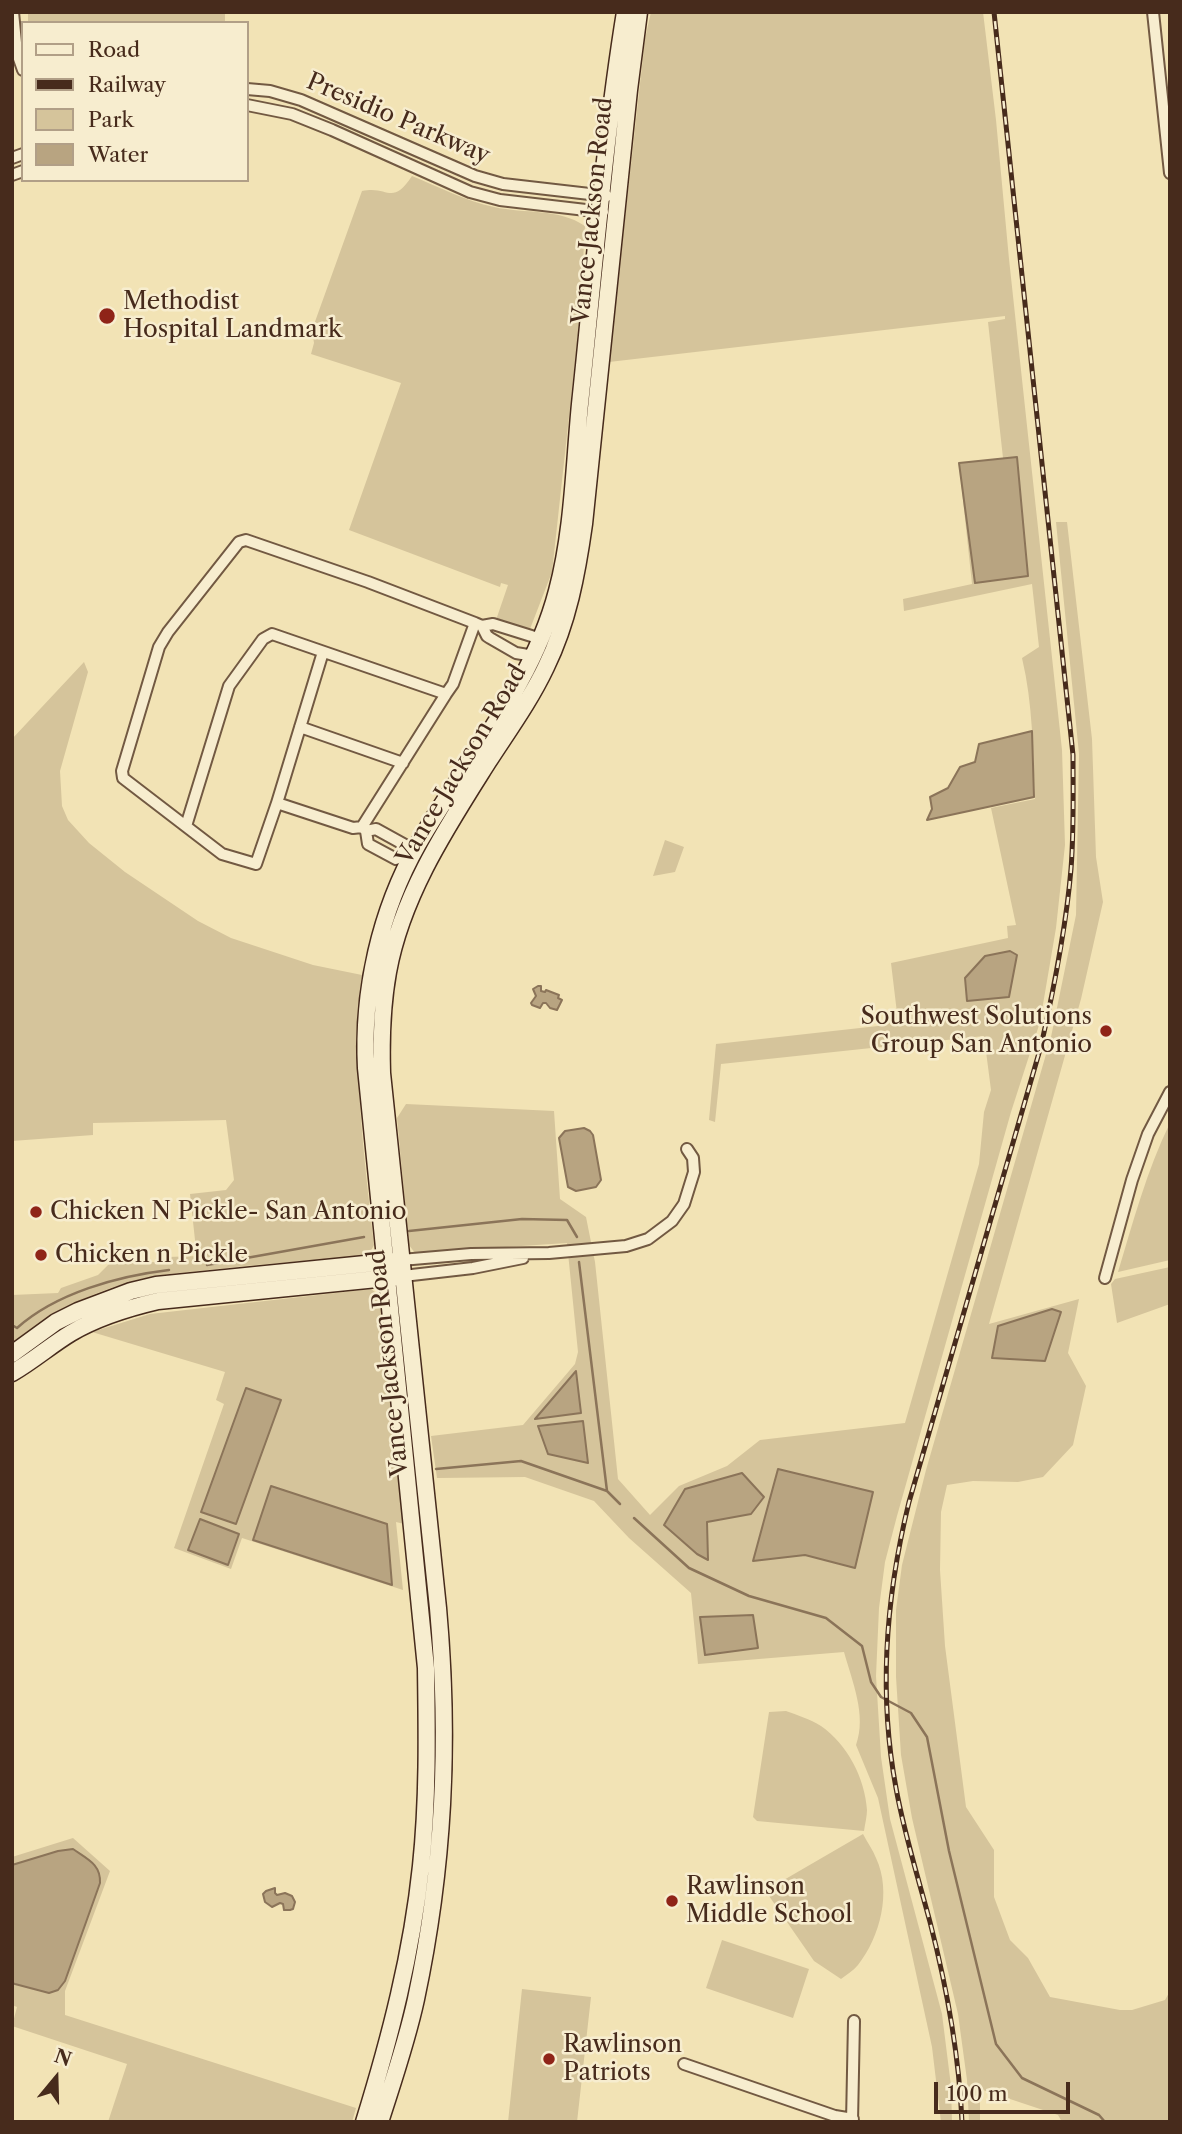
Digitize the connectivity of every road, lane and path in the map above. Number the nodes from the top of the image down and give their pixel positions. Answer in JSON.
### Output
{"nodes":[{"id":1,"x":13,"y":12,"type":"edge"},
{"id":2,"x":625,"y":12,"type":"edge"},
{"id":3,"x":639,"y":12,"type":"edge"},
{"id":4,"x":1153,"y":12,"type":"edge"},
{"id":5,"x":21,"y":64,"type":"edge"},
{"id":6,"x":248,"y":89,"type":"edge"},
{"id":7,"x":248,"y":105,"type":"edge"},
{"id":8,"x":411,"y":148,"type":"junction"},
{"id":9,"x":404,"y":162,"type":"junction"},
{"id":10,"x":1170,"y":173,"type":"edge"},
{"id":11,"x":609,"y":205,"type":"junction"},
{"id":12,"x":478,"y":624,"type":"junction"},
{"id":13,"x":506,"y":629,"type":"junction"},
{"id":14,"x":541,"y":639,"type":"junction"},
{"id":15,"x":500,"y":644,"type":"junction"},
{"id":16,"x":323,"y":652,"type":"junction"},
{"id":17,"x":534,"y":656,"type":"junction"},
{"id":18,"x":446,"y":694,"type":"junction"},
{"id":19,"x":300,"y":727,"type":"junction"},
{"id":20,"x":403,"y":763,"type":"junction"},
{"id":21,"x":277,"y":803,"type":"junction"},
{"id":22,"x":186,"y":827,"type":"junction"},
{"id":23,"x":364,"y":829,"type":"junction"},
{"id":24,"x":384,"y":833,"type":"junction"},
{"id":25,"x":377,"y":849,"type":"junction"},
{"id":26,"x":408,"y":856,"type":"junction"},
{"id":27,"x":1170,"y":1092,"type":"edge"},
{"id":28,"x":687,"y":1149,"type":"dead end"},
{"id":29,"x":549,"y":1253,"type":"junction"},
{"id":30,"x":394,"y":1269,"type":"junction"},
{"id":31,"x":1105,"y":1278,"type":"dead end"},
{"id":32,"x":12,"y":1354,"type":"edge"},
{"id":33,"x":18,"y":1370,"type":"edge"},
{"id":34,"x":854,"y":2021,"type":"dead end"},
{"id":35,"x":684,"y":2064,"type":"dead end"},
{"id":36,"x":853,"y":2120,"type":"edge"},
{"id":37,"x":364,"y":2122,"type":"edge"},
{"id":38,"x":380,"y":2122,"type":"edge"}],
"edges":[{"from":1,"to":5,"type":"street"},
{"from":2,"to":11,"type":"main road","name":"Vance Jackson Road"},
{"from":3,"to":11,"type":"main road","name":"Vance Jackson Road"},
{"from":4,"to":10,"type":"street"},
{"from":6,"to":8,"type":"street","name":"Presidio Parkway"},
{"from":7,"to":9,"type":"street","name":"Presidio Parkway"},
{"from":8,"to":9,"type":"street"},
{"from":8,"to":11,"type":"street","name":"Presidio Parkway"},
{"from":9,"to":11,"type":"street","name":"Presidio Parkway"},
{"from":11,"to":14,"type":"main road","name":"Vance Jackson Road"},
{"from":11,"to":30,"type":"main road","name":"Vance Jackson Road"},
{"from":12,"to":13,"type":"street"},
{"from":12,"to":15,"type":"street"},
{"from":12,"to":18,"type":"street"},
{"from":12,"to":22,"type":"street"},
{"from":13,"to":14,"type":"street"},
{"from":13,"to":15,"type":"street"},
{"from":14,"to":17,"type":"main road","name":"Vance Jackson Road"},
{"from":15,"to":17,"type":"street"},
{"from":16,"to":18,"type":"street"},
{"from":16,"to":19,"type":"street"},
{"from":16,"to":22,"type":"street"},
{"from":17,"to":26,"type":"main road","name":"Vance Jackson Road"},
{"from":18,"to":20,"type":"street"},
{"from":19,"to":20,"type":"street"},
{"from":19,"to":21,"type":"street"},
{"from":20,"to":23,"type":"street"},
{"from":21,"to":22,"type":"street"},
{"from":21,"to":23,"type":"street"},
{"from":23,"to":24,"type":"street"},
{"from":23,"to":25,"type":"street"},
{"from":24,"to":25,"type":"street"},
{"from":24,"to":26,"type":"street"},
{"from":25,"to":26,"type":"street"},
{"from":26,"to":30,"type":"main road","name":"Vance Jackson Road"},
{"from":27,"to":31,"type":"street"},
{"from":28,"to":29,"type":"street"},
{"from":29,"to":30,"type":"street"},
{"from":29,"to":30,"type":"street"},
{"from":30,"to":32,"type":"main road"},
{"from":30,"to":33,"type":"main road"},
{"from":30,"to":37,"type":"main road","name":"Vance Jackson Road"},
{"from":30,"to":38,"type":"main road","name":"Vance Jackson Road"},
{"from":32,"to":33,"type":"street"},
{"from":34,"to":36,"type":"street"},
{"from":35,"to":36,"type":"street"}]}
